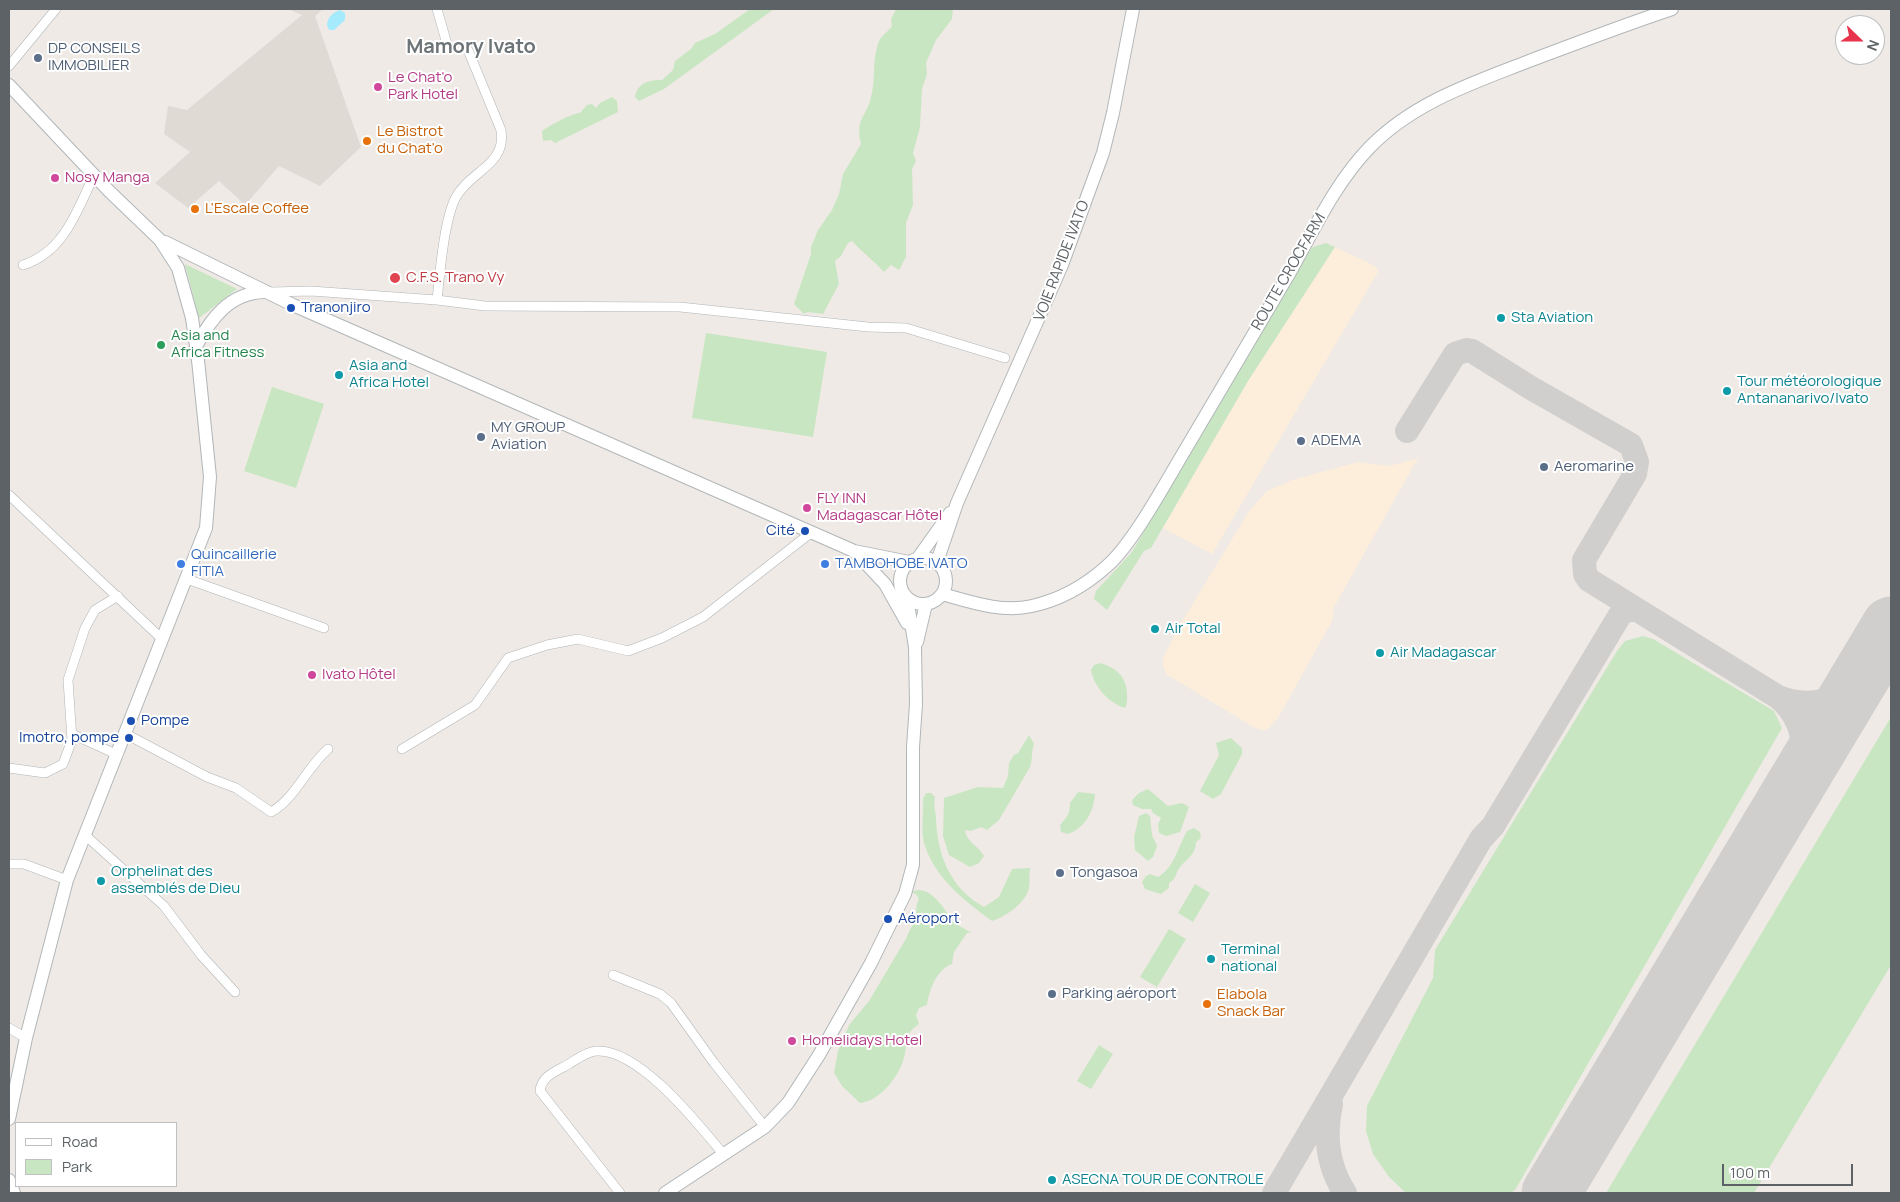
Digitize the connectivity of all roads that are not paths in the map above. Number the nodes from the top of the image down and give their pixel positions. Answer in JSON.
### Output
{"nodes":[{"id":1,"x":56,"y":9,"type":"edge"},
{"id":2,"x":437,"y":9,"type":"edge"},
{"id":3,"x":1133,"y":9,"type":"edge"},
{"id":4,"x":1672,"y":9,"type":"edge"},
{"id":5,"x":447,"y":44,"type":"dead end"},
{"id":6,"x":468,"y":50,"type":"dead end"},
{"id":7,"x":9,"y":66,"type":"edge"},
{"id":8,"x":9,"y":85,"type":"edge"},
{"id":9,"x":94,"y":175,"type":"junction"},
{"id":10,"x":160,"y":240,"type":"junction"},
{"id":11,"x":23,"y":265,"type":"dead end"},
{"id":12,"x":266,"y":292,"type":"junction"},
{"id":13,"x":437,"y":300,"type":"junction"},
{"id":14,"x":196,"y":346,"type":"junction"},
{"id":15,"x":1004,"y":358,"type":"dead end"},
{"id":16,"x":9,"y":495,"type":"edge"},
{"id":17,"x":957,"y":502,"type":"junction"},
{"id":18,"x":812,"y":532,"type":"junction"},
{"id":19,"x":854,"y":552,"type":"junction"},
{"id":20,"x":913,"y":560,"type":"junction"},
{"id":21,"x":938,"y":562,"type":"junction"},
{"id":22,"x":187,"y":579,"type":"junction"},
{"id":23,"x":944,"y":587,"type":"junction"},
{"id":24,"x":904,"y":594,"type":"junction"},
{"id":25,"x":118,"y":596,"type":"junction"},
{"id":26,"x":926,"y":604,"type":"junction"},
{"id":27,"x":324,"y":628,"type":"dead end"},
{"id":28,"x":162,"y":639,"type":"junction"},
{"id":29,"x":915,"y":646,"type":"junction"},
{"id":30,"x":72,"y":734,"type":"junction"},
{"id":31,"x":126,"y":734,"type":"junction"},
{"id":32,"x":328,"y":749,"type":"dead end"},
{"id":33,"x":402,"y":749,"type":"dead end"},
{"id":34,"x":118,"y":755,"type":"junction"},
{"id":35,"x":9,"y":768,"type":"edge"},
{"id":36,"x":85,"y":835,"type":"junction"},
{"id":37,"x":9,"y":864,"type":"edge"},
{"id":38,"x":67,"y":880,"type":"junction"},
{"id":39,"x":613,"y":975,"type":"dead end"},
{"id":40,"x":235,"y":992,"type":"dead end"},
{"id":41,"x":9,"y":1028,"type":"edge"},
{"id":42,"x":26,"y":1038,"type":"junction"},
{"id":43,"x":9,"y":1119,"type":"edge"},
{"id":44,"x":764,"y":1127,"type":"junction"},
{"id":45,"x":724,"y":1154,"type":"junction"},
{"id":46,"x":9,"y":1180,"type":"edge"},
{"id":47,"x":14,"y":1193,"type":"edge"},
{"id":48,"x":620,"y":1193,"type":"edge"},
{"id":49,"x":665,"y":1193,"type":"edge"}],
"edges":[{"from":1,"to":7,"type":"street"},
{"from":2,"to":5,"type":"street"},
{"from":3,"to":17,"type":"main road","name":"VOIE RAPIDE IVATO"},
{"from":4,"to":23,"type":"main road","name":"ROUTE CROCFARM"},
{"from":6,"to":13,"type":"street"},
{"from":8,"to":9,"type":"main road"},
{"from":9,"to":10,"type":"main road"},
{"from":9,"to":11,"type":"street"},
{"from":10,"to":12,"type":"main road"},
{"from":10,"to":14,"type":"main road"},
{"from":12,"to":13,"type":"street"},
{"from":12,"to":14,"type":"main road"},
{"from":12,"to":18,"type":"main road"},
{"from":13,"to":15,"type":"street"},
{"from":14,"to":22,"type":"main road"},
{"from":16,"to":25,"type":"street"},
{"from":17,"to":20,"type":"main road"},
{"from":17,"to":21,"type":"main road"},
{"from":18,"to":19,"type":"main road"},
{"from":18,"to":33,"type":"street"},
{"from":19,"to":20,"type":"main road"},
{"from":19,"to":24,"type":"main road"},
{"from":19,"to":29,"type":"main road"},
{"from":20,"to":21,"type":"main road"},
{"from":20,"to":24,"type":"main road"},
{"from":21,"to":23,"type":"main road"},
{"from":22,"to":27,"type":"street"},
{"from":22,"to":28,"type":"main road"},
{"from":23,"to":26,"type":"main road"},
{"from":24,"to":26,"type":"main road"},
{"from":24,"to":29,"type":"main road"},
{"from":25,"to":28,"type":"street"},
{"from":25,"to":30,"type":"street"},
{"from":26,"to":29,"type":"main road"},
{"from":28,"to":31,"type":"main road"},
{"from":29,"to":44,"type":"main road"},
{"from":30,"to":34,"type":"street"},
{"from":30,"to":35,"type":"street"},
{"from":31,"to":32,"type":"street"},
{"from":31,"to":34,"type":"main road"},
{"from":34,"to":36,"type":"main road"},
{"from":36,"to":38,"type":"main road"},
{"from":36,"to":40,"type":"street"},
{"from":37,"to":38,"type":"street"},
{"from":38,"to":42,"type":"main road"},
{"from":39,"to":44,"type":"street"},
{"from":41,"to":42,"type":"street"},
{"from":42,"to":43,"type":"main road"},
{"from":44,"to":45,"type":"main road"},
{"from":45,"to":48,"type":"street"},
{"from":45,"to":49,"type":"main road"},
{"from":46,"to":47,"type":"main road"}]}
